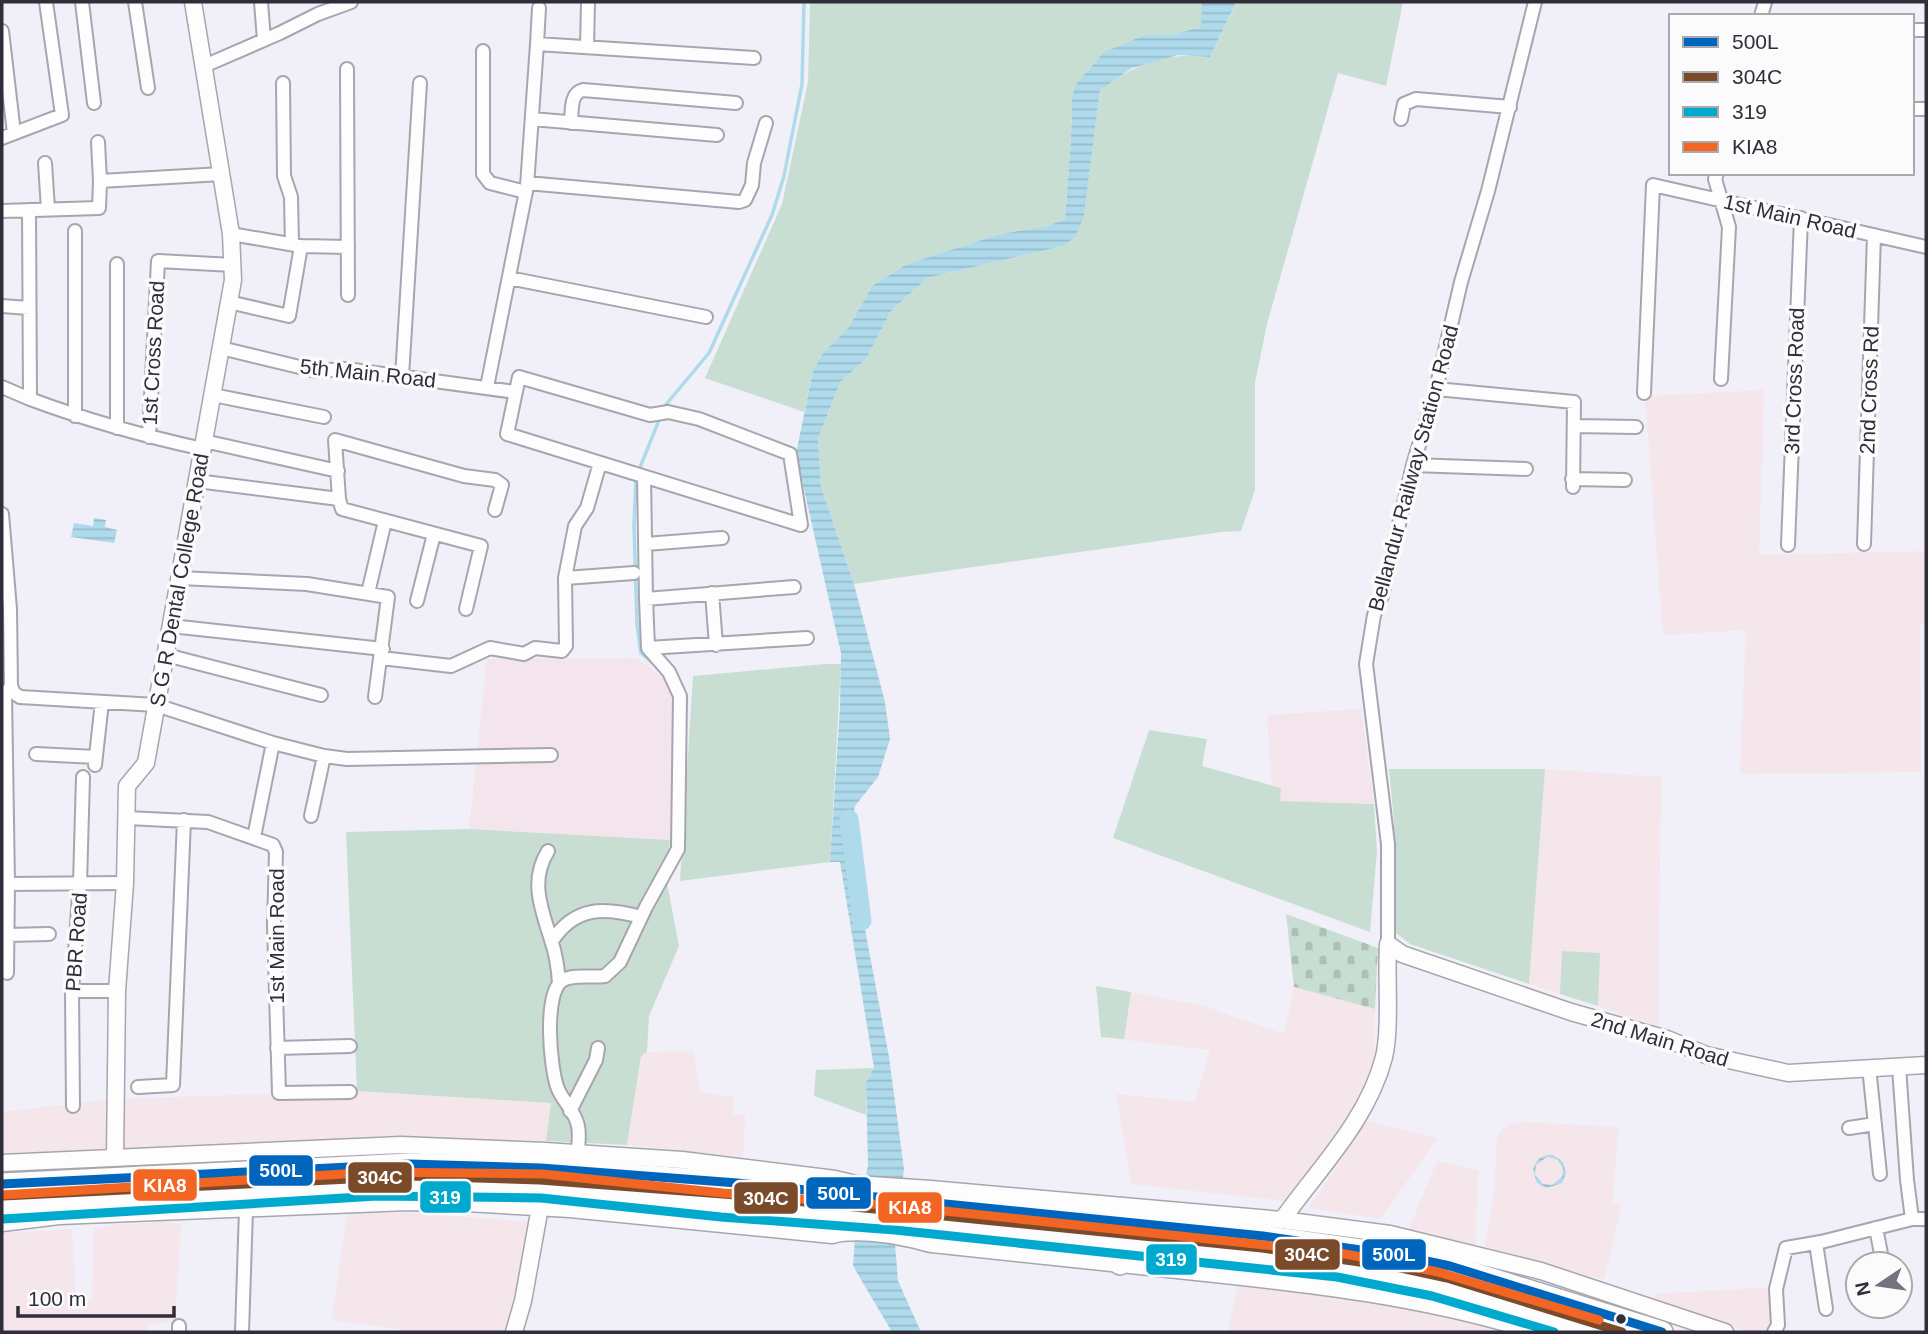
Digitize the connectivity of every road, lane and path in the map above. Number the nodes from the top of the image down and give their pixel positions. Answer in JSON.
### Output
{"nodes":[{"id":1,"x":46,"y":2,"type":"edge"},
{"id":2,"x":82,"y":2,"type":"edge"},
{"id":3,"x":135,"y":2,"type":"edge"},
{"id":4,"x":193,"y":2,"type":"edge"},
{"id":5,"x":261,"y":2,"type":"edge"},
{"id":6,"x":351,"y":2,"type":"edge"},
{"id":7,"x":588,"y":2,"type":"edge"},
{"id":8,"x":1535,"y":2,"type":"edge"},
{"id":9,"x":317,"y":8,"type":"edge"},
{"id":10,"x":538,"y":8,"type":"dead end"},
{"id":11,"x":2,"y":31,"type":"edge"},
{"id":12,"x":264,"y":40,"type":"junction"},
{"id":13,"x":537,"y":44,"type":"junction"},
{"id":14,"x":587,"y":47,"type":"junction"},
{"id":15,"x":483,"y":51,"type":"dead end"},
{"id":16,"x":754,"y":58,"type":"dead end"},
{"id":17,"x":204,"y":66,"type":"junction"},
{"id":18,"x":347,"y":69,"type":"dead end"},
{"id":19,"x":283,"y":83,"type":"dead end"},
{"id":20,"x":420,"y":83,"type":"dead end"},
{"id":21,"x":148,"y":88,"type":"dead end"},
{"id":22,"x":94,"y":103,"type":"dead end"},
{"id":23,"x":736,"y":103,"type":"dead end"},
{"id":24,"x":1510,"y":107,"type":"junction"},
{"id":25,"x":532,"y":119,"type":"junction"},
{"id":26,"x":1401,"y":119,"type":"dead end"},
{"id":27,"x":571,"y":123,"type":"junction"},
{"id":28,"x":766,"y":123,"type":"dead end"},
{"id":29,"x":8,"y":135,"type":"edge"},
{"id":30,"x":717,"y":135,"type":"dead end"},
{"id":31,"x":98,"y":142,"type":"dead end"},
{"id":32,"x":45,"y":163,"type":"dead end"},
{"id":33,"x":222,"y":174,"type":"junction"},
{"id":34,"x":1716,"y":175,"type":"edge"},
{"id":35,"x":100,"y":181,"type":"junction"},
{"id":36,"x":527,"y":188,"type":"junction"},
{"id":37,"x":1720,"y":200,"type":"junction"},
{"id":38,"x":48,"y":209,"type":"junction"},
{"id":39,"x":29,"y":210,"type":"junction"},
{"id":40,"x":2,"y":211,"type":"edge"},
{"id":41,"x":1801,"y":218,"type":"junction"},
{"id":42,"x":75,"y":231,"type":"dead end"},
{"id":43,"x":231,"y":234,"type":"junction"},
{"id":44,"x":1874,"y":235,"type":"junction"},
{"id":45,"x":297,"y":245,"type":"junction"},
{"id":46,"x":348,"y":247,"type":"junction"},
{"id":47,"x":1926,"y":247,"type":"edge"},
{"id":48,"x":117,"y":264,"type":"dead end"},
{"id":49,"x":233,"y":265,"type":"junction"},
{"id":50,"x":509,"y":278,"type":"junction"},
{"id":51,"x":348,"y":295,"type":"dead end"},
{"id":52,"x":229,"y":302,"type":"junction"},
{"id":53,"x":2,"y":306,"type":"edge"},
{"id":54,"x":29,"y":308,"type":"junction"},
{"id":55,"x":706,"y":317,"type":"dead end"},
{"id":56,"x":221,"y":348,"type":"junction"},
{"id":57,"x":402,"y":377,"type":"junction"},
{"id":58,"x":1721,"y":379,"type":"dead end"},
{"id":59,"x":2,"y":387,"type":"edge"},
{"id":60,"x":487,"y":387,"type":"junction"},
{"id":61,"x":1436,"y":389,"type":"junction"},
{"id":62,"x":515,"y":393,"type":"junction"},
{"id":63,"x":1644,"y":393,"type":"dead end"},
{"id":64,"x":213,"y":395,"type":"junction"},
{"id":65,"x":30,"y":399,"type":"junction"},
{"id":66,"x":75,"y":416,"type":"junction"},
{"id":67,"x":324,"y":417,"type":"dead end"},
{"id":68,"x":1574,"y":426,"type":"junction"},
{"id":69,"x":1636,"y":427,"type":"dead end"},
{"id":70,"x":117,"y":428,"type":"junction"},
{"id":71,"x":149,"y":437,"type":"junction"},
{"id":72,"x":204,"y":445,"type":"junction"},
{"id":73,"x":600,"y":463,"type":"junction"},
{"id":74,"x":1413,"y":465,"type":"junction"},
{"id":75,"x":1526,"y":469,"type":"dead end"},
{"id":76,"x":338,"y":471,"type":"junction"},
{"id":77,"x":640,"y":475,"type":"junction"},
{"id":78,"x":1625,"y":480,"type":"dead end"},
{"id":79,"x":197,"y":481,"type":"junction"},
{"id":80,"x":339,"y":499,"type":"junction"},
{"id":81,"x":495,"y":510,"type":"dead end"},
{"id":82,"x":2,"y":514,"type":"edge"},
{"id":83,"x":386,"y":521,"type":"junction"},
{"id":84,"x":434,"y":534,"type":"junction"},
{"id":85,"x":722,"y":538,"type":"dead end"},
{"id":86,"x":646,"y":544,"type":"junction"},
{"id":87,"x":1864,"y":544,"type":"dead end"},
{"id":88,"x":1788,"y":545,"type":"dead end"},
{"id":89,"x":3,"y":548,"type":"edge"},
{"id":90,"x":634,"y":573,"type":"dead end"},
{"id":91,"x":179,"y":578,"type":"junction"},
{"id":92,"x":565,"y":578,"type":"junction"},
{"id":93,"x":794,"y":587,"type":"dead end"},
{"id":94,"x":368,"y":593,"type":"junction"},
{"id":95,"x":712,"y":593,"type":"junction"},
{"id":96,"x":646,"y":598,"type":"junction"},
{"id":97,"x":417,"y":601,"type":"dead end"},
{"id":98,"x":466,"y":609,"type":"dead end"},
{"id":99,"x":6,"y":610,"type":"edge"},
{"id":100,"x":171,"y":626,"type":"junction"},
{"id":101,"x":807,"y":638,"type":"dead end"},
{"id":102,"x":716,"y":645,"type":"junction"},
{"id":103,"x":648,"y":648,"type":"junction"},
{"id":104,"x":382,"y":654,"type":"junction"},
{"id":105,"x":166,"y":655,"type":"junction"},
{"id":106,"x":8,"y":680,"type":"edge"},
{"id":107,"x":321,"y":695,"type":"dead end"},
{"id":108,"x":375,"y":697,"type":"dead end"},
{"id":109,"x":102,"y":702,"type":"junction"},
{"id":110,"x":156,"y":705,"type":"junction"},
{"id":111,"x":273,"y":743,"type":"junction"},
{"id":112,"x":36,"y":754,"type":"dead end"},
{"id":113,"x":551,"y":755,"type":"dead end"},
{"id":114,"x":324,"y":756,"type":"junction"},
{"id":115,"x":83,"y":778,"type":"dead end"},
{"id":116,"x":311,"y":816,"type":"dead end"},
{"id":117,"x":127,"y":818,"type":"junction"},
{"id":118,"x":184,"y":820,"type":"junction"},
{"id":119,"x":254,"y":837,"type":"junction"},
{"id":120,"x":548,"y":851,"type":"dead end"},
{"id":121,"x":80,"y":883,"type":"junction"},
{"id":122,"x":125,"y":883,"type":"junction"},
{"id":123,"x":8,"y":884,"type":"junction"},
{"id":124,"x":641,"y":917,"type":"junction"},
{"id":125,"x":49,"y":934,"type":"dead end"},
{"id":126,"x":8,"y":935,"type":"junction"},
{"id":127,"x":552,"y":941,"type":"junction"},
{"id":128,"x":1388,"y":944,"type":"junction"},
{"id":129,"x":7,"y":973,"type":"dead end"},
{"id":130,"x":559,"y":983,"type":"junction"},
{"id":131,"x":72,"y":991,"type":"junction"},
{"id":132,"x":117,"y":991,"type":"junction"},
{"id":133,"x":350,"y":1046,"type":"dead end"},
{"id":134,"x":277,"y":1048,"type":"junction"},
{"id":135,"x":598,"y":1048,"type":"dead end"},
{"id":136,"x":1926,"y":1065,"type":"edge"},
{"id":137,"x":1899,"y":1067,"type":"junction"},
{"id":138,"x":1869,"y":1068,"type":"junction"},
{"id":139,"x":138,"y":1087,"type":"dead end"},
{"id":140,"x":351,"y":1092,"type":"dead end"},
{"id":141,"x":73,"y":1106,"type":"dead end"},
{"id":142,"x":570,"y":1111,"type":"junction"},
{"id":143,"x":1875,"y":1124,"type":"junction"},
{"id":144,"x":1849,"y":1128,"type":"dead end"},
{"id":145,"x":578,"y":1153,"type":"junction"},
{"id":146,"x":115,"y":1157,"type":"junction"},
{"id":147,"x":2,"y":1163,"type":"edge"},
{"id":148,"x":1880,"y":1174,"type":"dead end"},
{"id":149,"x":2,"y":1184,"type":"edge"},
{"id":150,"x":855,"y":1190,"type":"junction"},
{"id":151,"x":540,"y":1206,"type":"junction"},
{"id":152,"x":2,"y":1207,"type":"edge"},
{"id":153,"x":246,"y":1209,"type":"junction"},
{"id":154,"x":909,"y":1212,"type":"junction"},
{"id":155,"x":1912,"y":1219,"type":"junction"},
{"id":156,"x":1282,"y":1220,"type":"junction"},
{"id":157,"x":1926,"y":1220,"type":"edge"},
{"id":158,"x":842,"y":1222,"type":"junction"},
{"id":159,"x":2,"y":1223,"type":"edge"},
{"id":160,"x":1876,"y":1228,"type":"junction"},
{"id":161,"x":1121,"y":1242,"type":"junction"},
{"id":162,"x":1816,"y":1243,"type":"junction"},
{"id":163,"x":1880,"y":1250,"type":"edge"},
{"id":164,"x":1120,"y":1264,"type":"junction"},
{"id":165,"x":1826,"y":1309,"type":"dead end"},
{"id":166,"x":242,"y":1332,"type":"edge"},
{"id":167,"x":514,"y":1332,"type":"edge"},
{"id":168,"x":1536,"y":1332,"type":"edge"},
{"id":169,"x":1596,"y":1332,"type":"edge"},
{"id":170,"x":1662,"y":1332,"type":"edge"},
{"id":171,"x":1724,"y":1332,"type":"edge"},
{"id":172,"x":1774,"y":1332,"type":"edge"}],
"edges":[{"from":1,"to":29,"type":"street"},
{"from":2,"to":22,"type":"street"},
{"from":3,"to":21,"type":"street"},
{"from":4,"to":17,"type":"street","name":"S G R Dental College Road"},
{"from":5,"to":12,"type":"street"},
{"from":6,"to":9,"type":"street"},
{"from":7,"to":14,"type":"street"},
{"from":8,"to":24,"type":"street","name":"Bellandur Railway Station Road"},
{"from":9,"to":12,"type":"street"},
{"from":10,"to":13,"type":"street"},
{"from":11,"to":29,"type":"street"},
{"from":12,"to":17,"type":"street"},
{"from":13,"to":14,"type":"street"},
{"from":13,"to":25,"type":"street"},
{"from":14,"to":16,"type":"street"},
{"from":15,"to":36,"type":"street"},
{"from":17,"to":33,"type":"street","name":"S G R Dental College Road"},
{"from":18,"to":46,"type":"street"},
{"from":19,"to":45,"type":"street"},
{"from":20,"to":57,"type":"street"},
{"from":23,"to":27,"type":"street"},
{"from":24,"to":26,"type":"street"},
{"from":24,"to":61,"type":"street","name":"Bellandur Railway Station Road"},
{"from":25,"to":27,"type":"street"},
{"from":25,"to":36,"type":"street"},
{"from":27,"to":30,"type":"street"},
{"from":28,"to":36,"type":"street"},
{"from":31,"to":35,"type":"street"},
{"from":32,"to":38,"type":"street"},
{"from":33,"to":35,"type":"street"},
{"from":33,"to":43,"type":"street","name":"S G R Dental College Road"},
{"from":34,"to":37,"type":"street"},
{"from":35,"to":38,"type":"street"},
{"from":36,"to":50,"type":"street"},
{"from":37,"to":41,"type":"street","name":"1st Main Road"},
{"from":37,"to":58,"type":"street"},
{"from":37,"to":63,"type":"street","name":"1st Main Road"},
{"from":38,"to":39,"type":"street"},
{"from":39,"to":40,"type":"street"},
{"from":39,"to":54,"type":"street"},
{"from":41,"to":44,"type":"street","name":"1st Main Road"},
{"from":41,"to":88,"type":"street","name":"3rd Cross Road"},
{"from":42,"to":66,"type":"street"},
{"from":43,"to":45,"type":"street"},
{"from":43,"to":49,"type":"street","name":"S G R Dental College Road"},
{"from":44,"to":47,"type":"street","name":"1st Main Road"},
{"from":44,"to":87,"type":"street","name":"2nd Cross Rd"},
{"from":45,"to":46,"type":"street"},
{"from":45,"to":52,"type":"street"},
{"from":46,"to":51,"type":"street"},
{"from":48,"to":70,"type":"street"},
{"from":49,"to":52,"type":"street","name":"S G R Dental College Road"},
{"from":49,"to":71,"type":"street","name":"1st Cross Road"},
{"from":50,"to":55,"type":"street"},
{"from":50,"to":60,"type":"street"},
{"from":52,"to":56,"type":"street","name":"S G R Dental College Road"},
{"from":53,"to":54,"type":"street"},
{"from":54,"to":65,"type":"street"},
{"from":56,"to":57,"type":"street","name":"5th Main Road"},
{"from":56,"to":64,"type":"street","name":"S G R Dental College Road"},
{"from":57,"to":60,"type":"street","name":"5th Main Road"},
{"from":59,"to":65,"type":"street"},
{"from":60,"to":62,"type":"street","name":"5th Main Road"},
{"from":61,"to":68,"type":"street"},
{"from":61,"to":74,"type":"street","name":"Bellandur Railway Station Road"},
{"from":62,"to":73,"type":"street"},
{"from":62,"to":77,"type":"street"},
{"from":64,"to":67,"type":"street"},
{"from":64,"to":72,"type":"street","name":"S G R Dental College Road"},
{"from":65,"to":66,"type":"street"},
{"from":66,"to":70,"type":"street"},
{"from":68,"to":69,"type":"street"},
{"from":68,"to":78,"type":"street"},
{"from":70,"to":71,"type":"street"},
{"from":71,"to":72,"type":"street"},
{"from":72,"to":76,"type":"street"},
{"from":72,"to":79,"type":"street","name":"S G R Dental College Road"},
{"from":73,"to":77,"type":"street"},
{"from":73,"to":92,"type":"street"},
{"from":74,"to":75,"type":"street"},
{"from":74,"to":128,"type":"street","name":"Bellandur Railway Station Road"},
{"from":76,"to":80,"type":"street"},
{"from":76,"to":81,"type":"street"},
{"from":77,"to":86,"type":"street"},
{"from":79,"to":80,"type":"street"},
{"from":79,"to":91,"type":"street","name":"S G R Dental College Road"},
{"from":80,"to":83,"type":"street"},
{"from":82,"to":89,"type":"street"},
{"from":83,"to":84,"type":"street"},
{"from":83,"to":94,"type":"street"},
{"from":84,"to":97,"type":"street"},
{"from":84,"to":98,"type":"street"},
{"from":85,"to":86,"type":"street"},
{"from":86,"to":96,"type":"street"},
{"from":89,"to":99,"type":"street"},
{"from":90,"to":92,"type":"street"},
{"from":91,"to":94,"type":"street"},
{"from":91,"to":100,"type":"street","name":"S G R Dental College Road"},
{"from":92,"to":104,"type":"street"},
{"from":93,"to":95,"type":"street"},
{"from":94,"to":104,"type":"street"},
{"from":95,"to":96,"type":"street"},
{"from":95,"to":102,"type":"street"},
{"from":96,"to":103,"type":"street"},
{"from":99,"to":106,"type":"street"},
{"from":100,"to":104,"type":"street"},
{"from":100,"to":105,"type":"street","name":"S G R Dental College Road"},
{"from":101,"to":102,"type":"street"},
{"from":102,"to":103,"type":"street"},
{"from":103,"to":124,"type":"street"},
{"from":104,"to":108,"type":"street"},
{"from":105,"to":107,"type":"street"},
{"from":105,"to":110,"type":"street","name":"S G R Dental College Road"},
{"from":106,"to":109,"type":"street"},
{"from":106,"to":123,"type":"street"},
{"from":109,"to":110,"type":"street"},
{"from":109,"to":112,"type":"street"},
{"from":110,"to":111,"type":"street"},
{"from":110,"to":117,"type":"street","name":"S G R Dental College Road"},
{"from":111,"to":114,"type":"street"},
{"from":111,"to":119,"type":"street"},
{"from":113,"to":114,"type":"street"},
{"from":114,"to":116,"type":"street"},
{"from":115,"to":121,"type":"street","name":"PBR Road"},
{"from":117,"to":118,"type":"street","name":"1st Main Road"},
{"from":117,"to":122,"type":"street","name":"S G R Dental College Road"},
{"from":118,"to":119,"type":"street","name":"1st Main Road"},
{"from":118,"to":139,"type":"street"},
{"from":119,"to":134,"type":"street","name":"1st Main Road"},
{"from":120,"to":127,"type":"street"},
{"from":121,"to":122,"type":"street"},
{"from":121,"to":123,"type":"street"},
{"from":121,"to":131,"type":"street","name":"PBR Road"},
{"from":122,"to":132,"type":"street","name":"S G R Dental College Road"},
{"from":123,"to":126,"type":"street"},
{"from":124,"to":127,"type":"street"},
{"from":124,"to":130,"type":"street"},
{"from":125,"to":126,"type":"street"},
{"from":126,"to":129,"type":"street"},
{"from":127,"to":130,"type":"street"},
{"from":128,"to":138,"type":"street","name":"2nd Main Road"},
{"from":128,"to":156,"type":"street"},
{"from":130,"to":142,"type":"street"},
{"from":131,"to":132,"type":"street"},
{"from":131,"to":141,"type":"street","name":"PBR Road"},
{"from":132,"to":146,"type":"street","name":"S G R Dental College Road"},
{"from":133,"to":134,"type":"street"},
{"from":134,"to":140,"type":"street","name":"1st Main Road"},
{"from":135,"to":142,"type":"street"},
{"from":136,"to":137,"type":"street","name":"2nd Main Road"},
{"from":137,"to":138,"type":"street","name":"2nd Main Road"},
{"from":137,"to":155,"type":"street"},
{"from":138,"to":143,"type":"street"},
{"from":142,"to":145,"type":"street"},
{"from":143,"to":144,"type":"street"},
{"from":143,"to":148,"type":"street"},
{"from":145,"to":146,"type":"street"},
{"from":145,"to":150,"type":"street"},
{"from":146,"to":147,"type":"street"},
{"from":149,"to":150,"type":"highway"},
{"from":150,"to":154,"type":"highway"},
{"from":151,"to":153,"type":"street"},
{"from":151,"to":158,"type":"street"},
{"from":151,"to":167,"type":"street"},
{"from":152,"to":158,"type":"highway"},
{"from":153,"to":159,"type":"street"},
{"from":153,"to":166,"type":"street"},
{"from":154,"to":156,"type":"street"},
{"from":154,"to":158,"type":"highway"},
{"from":154,"to":161,"type":"highway"},
{"from":154,"to":164,"type":"street"},
{"from":154,"to":170,"type":"highway"},
{"from":155,"to":157,"type":"street"},
{"from":155,"to":160,"type":"street"},
{"from":156,"to":171,"type":"street"},
{"from":160,"to":162,"type":"street"},
{"from":160,"to":163,"type":"street"},
{"from":161,"to":164,"type":"highway"},
{"from":161,"to":169,"type":"highway"},
{"from":162,"to":165,"type":"street"},
{"from":162,"to":172,"type":"street"},
{"from":164,"to":168,"type":"street"}]}
